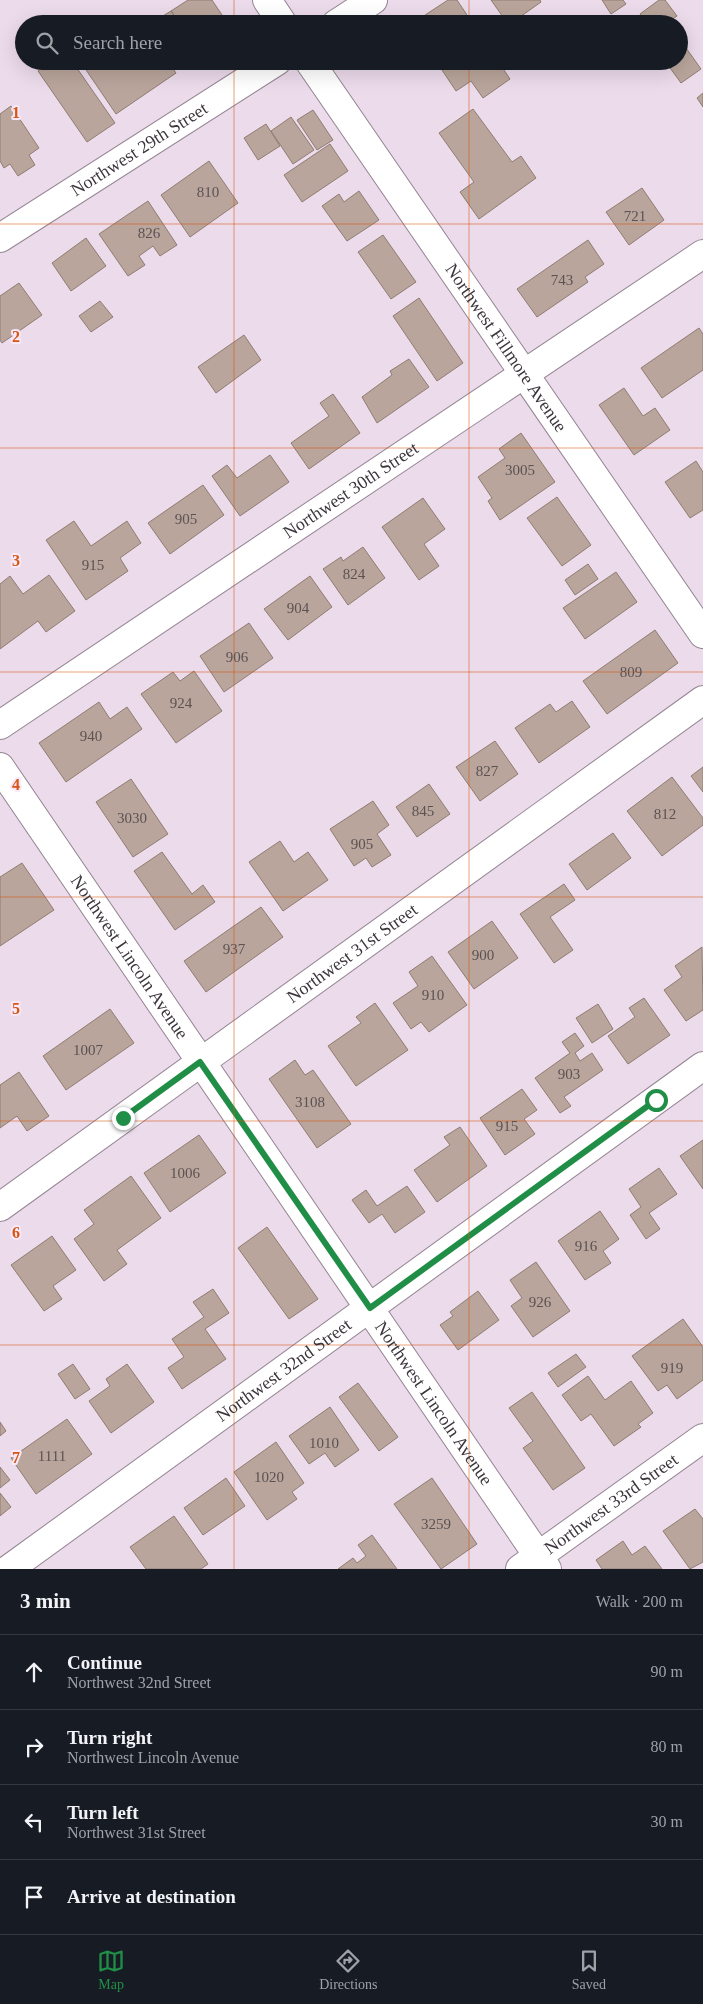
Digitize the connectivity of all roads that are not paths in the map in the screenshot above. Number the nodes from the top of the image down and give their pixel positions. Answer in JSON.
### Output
{"nodes":[{"id":1,"x":267,"y":0,"type":"edge"},
{"id":2,"x":373,"y":0,"type":"edge"},
{"id":3,"x":277,"y":15,"type":"edge"},
{"id":4,"x":350,"y":15,"type":"edge"},
{"id":5,"x":264,"y":70,"type":"edge"},
{"id":6,"x":315,"y":70,"type":"edge"},
{"id":7,"x":0,"y":238,"type":"edge"},
{"id":8,"x":703,"y":254,"type":"edge"},
{"id":9,"x":523,"y":374,"type":"junction"},
{"id":10,"x":703,"y":634,"type":"edge"},
{"id":11,"x":703,"y":700,"type":"edge"},
{"id":12,"x":0,"y":725,"type":"edge"},
{"id":13,"x":0,"y":767,"type":"edge"},
{"id":14,"x":200,"y":1062,"type":"junction"},
{"id":15,"x":703,"y":1066,"type":"edge"},
{"id":16,"x":0,"y":1206,"type":"edge"},
{"id":17,"x":370,"y":1308,"type":"junction"},
{"id":18,"x":703,"y":1438,"type":"edge"},
{"id":19,"x":535,"y":1565,"type":"edge"},
{"id":20,"x":10,"y":1569,"type":"edge"}],
"edges":[{"from":1,"to":3,"type":"street"},
{"from":2,"to":4,"type":"street"},
{"from":5,"to":7,"type":"street","name":"Northwest 29th Street"},
{"from":6,"to":9,"type":"street","name":"Northwest Fillmore Avenue"},
{"from":8,"to":9,"type":"street","name":"Northwest 30th Street"},
{"from":9,"to":10,"type":"street","name":"Northwest Fillmore Avenue"},
{"from":9,"to":12,"type":"street","name":"Northwest 30th Street"},
{"from":11,"to":14,"type":"street","name":"Northwest 31st Street"},
{"from":13,"to":14,"type":"street","name":"Northwest Lincoln Avenue"},
{"from":14,"to":16,"type":"street","name":"Northwest 31st Street"},
{"from":14,"to":17,"type":"street","name":"Northwest Lincoln Avenue"},
{"from":15,"to":17,"type":"street","name":"Northwest 32nd Street"},
{"from":17,"to":19,"type":"street","name":"Northwest Lincoln Avenue"},
{"from":17,"to":20,"type":"street","name":"Northwest 32nd Street"},
{"from":18,"to":19,"type":"street","name":"Northwest 33rd Street"}]}
